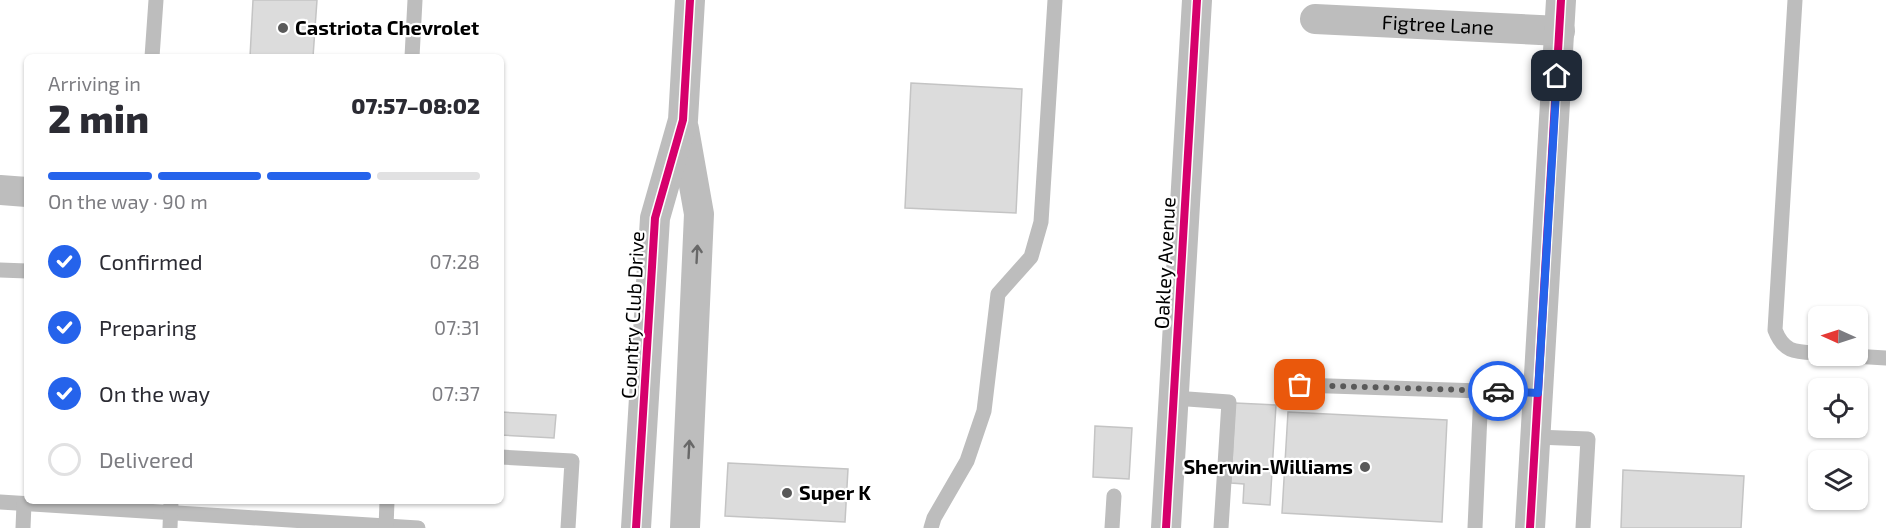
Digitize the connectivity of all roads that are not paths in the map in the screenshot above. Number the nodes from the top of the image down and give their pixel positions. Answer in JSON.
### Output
{"nodes":[{"id":1,"x":156,"y":0,"type":"edge"},
{"id":2,"x":415,"y":0,"type":"edge"},
{"id":3,"x":690,"y":0,"type":"edge"},
{"id":4,"x":1055,"y":0,"type":"edge"},
{"id":5,"x":1197,"y":0,"type":"edge"},
{"id":6,"x":1561,"y":0,"type":"edge"},
{"id":7,"x":1795,"y":0,"type":"edge"},
{"id":8,"x":1315,"y":19,"type":"dead end"},
{"id":9,"x":1560,"y":31,"type":"junction"},
{"id":10,"x":152,"y":54,"type":"edge"},
{"id":11,"x":412,"y":54,"type":"edge"},
{"id":12,"x":683,"y":120,"type":"junction"},
{"id":13,"x":0,"y":190,"type":"edge"},
{"id":14,"x":24,"y":192,"type":"edge"},
{"id":15,"x":0,"y":270,"type":"edge"},
{"id":16,"x":24,"y":271,"type":"edge"},
{"id":17,"x":1808,"y":352,"type":"edge"},
{"id":18,"x":1868,"y":357,"type":"edge"},
{"id":19,"x":1886,"y":358,"type":"edge"},
{"id":20,"x":646,"y":375,"type":"junction"},
{"id":21,"x":692,"y":378,"type":"junction"},
{"id":22,"x":1300,"y":385,"type":"dead end"},
{"id":23,"x":1481,"y":391,"type":"junction"},
{"id":24,"x":1538,"y":393,"type":"junction"},
{"id":25,"x":1174,"y":398,"type":"junction"},
{"id":26,"x":1536,"y":437,"type":"junction"},
{"id":27,"x":504,"y":456,"type":"edge"},
{"id":28,"x":640,"y":480,"type":"junction"},
{"id":29,"x":687,"y":483,"type":"junction"},
{"id":30,"x":1114,"y":496,"type":"dead end"},
{"id":31,"x":0,"y":502,"type":"edge"},
{"id":32,"x":24,"y":504,"type":"junction"},
{"id":33,"x":82,"y":504,"type":"edge"},
{"id":34,"x":387,"y":504,"type":"edge"},
{"id":35,"x":171,"y":514,"type":"edge"},
{"id":36,"x":386,"y":527,"type":"edge"},
{"id":37,"x":23,"y":528,"type":"edge"},
{"id":38,"x":418,"y":528,"type":"edge"},
{"id":39,"x":568,"y":528,"type":"edge"},
{"id":40,"x":636,"y":528,"type":"edge"},
{"id":41,"x":685,"y":528,"type":"edge"},
{"id":42,"x":931,"y":528,"type":"edge"},
{"id":43,"x":1112,"y":528,"type":"edge"},
{"id":44,"x":1166,"y":528,"type":"edge"},
{"id":45,"x":1221,"y":528,"type":"edge"},
{"id":46,"x":1475,"y":528,"type":"edge"},
{"id":47,"x":1530,"y":528,"type":"edge"},
{"id":48,"x":1583,"y":528,"type":"edge"}],
"edges":[{"from":1,"to":10,"type":"lane"},
{"from":2,"to":11,"type":"lane"},
{"from":3,"to":12,"type":"street","name":"Country Club Drive"},
{"from":4,"to":42,"type":"lane"},
{"from":5,"to":25,"type":"street","name":"Oakley Avenue"},
{"from":6,"to":9,"type":"street"},
{"from":7,"to":17,"type":"lane"},
{"from":8,"to":9,"type":"street","name":"Figtree Lane"},
{"from":9,"to":24,"type":"street"},
{"from":12,"to":20,"type":"street","name":"Country Club Drive"},
{"from":21,"to":12,"type":"street","name":"Country Club Drive","one_way":true},
{"from":13,"to":14,"type":"street"},
{"from":15,"to":16,"type":"lane"},
{"from":18,"to":19,"type":"lane"},
{"from":20,"to":21,"type":"street"},
{"from":20,"to":28,"type":"street","name":"Country Club Drive"},
{"from":29,"to":21,"type":"street","name":"Country Club Drive","one_way":true},
{"from":22,"to":23,"type":"lane"},
{"from":23,"to":24,"type":"lane"},
{"from":23,"to":46,"type":"lane"},
{"from":24,"to":26,"type":"street"},
{"from":25,"to":44,"type":"street","name":"Oakley Avenue"},
{"from":25,"to":45,"type":"lane"},
{"from":26,"to":47,"type":"street"},
{"from":26,"to":48,"type":"lane"},
{"from":27,"to":39,"type":"lane"},
{"from":28,"to":29,"type":"street"},
{"from":28,"to":40,"type":"street","name":"Country Club Drive"},
{"from":29,"to":41,"type":"street","name":"Country Club Drive"},
{"from":30,"to":43,"type":"lane"},
{"from":31,"to":32,"type":"lane"},
{"from":32,"to":33,"type":"lane"},
{"from":32,"to":37,"type":"lane"},
{"from":33,"to":35,"type":"lane"},
{"from":34,"to":36,"type":"lane"},
{"from":35,"to":36,"type":"lane"},
{"from":36,"to":38,"type":"lane"}]}
